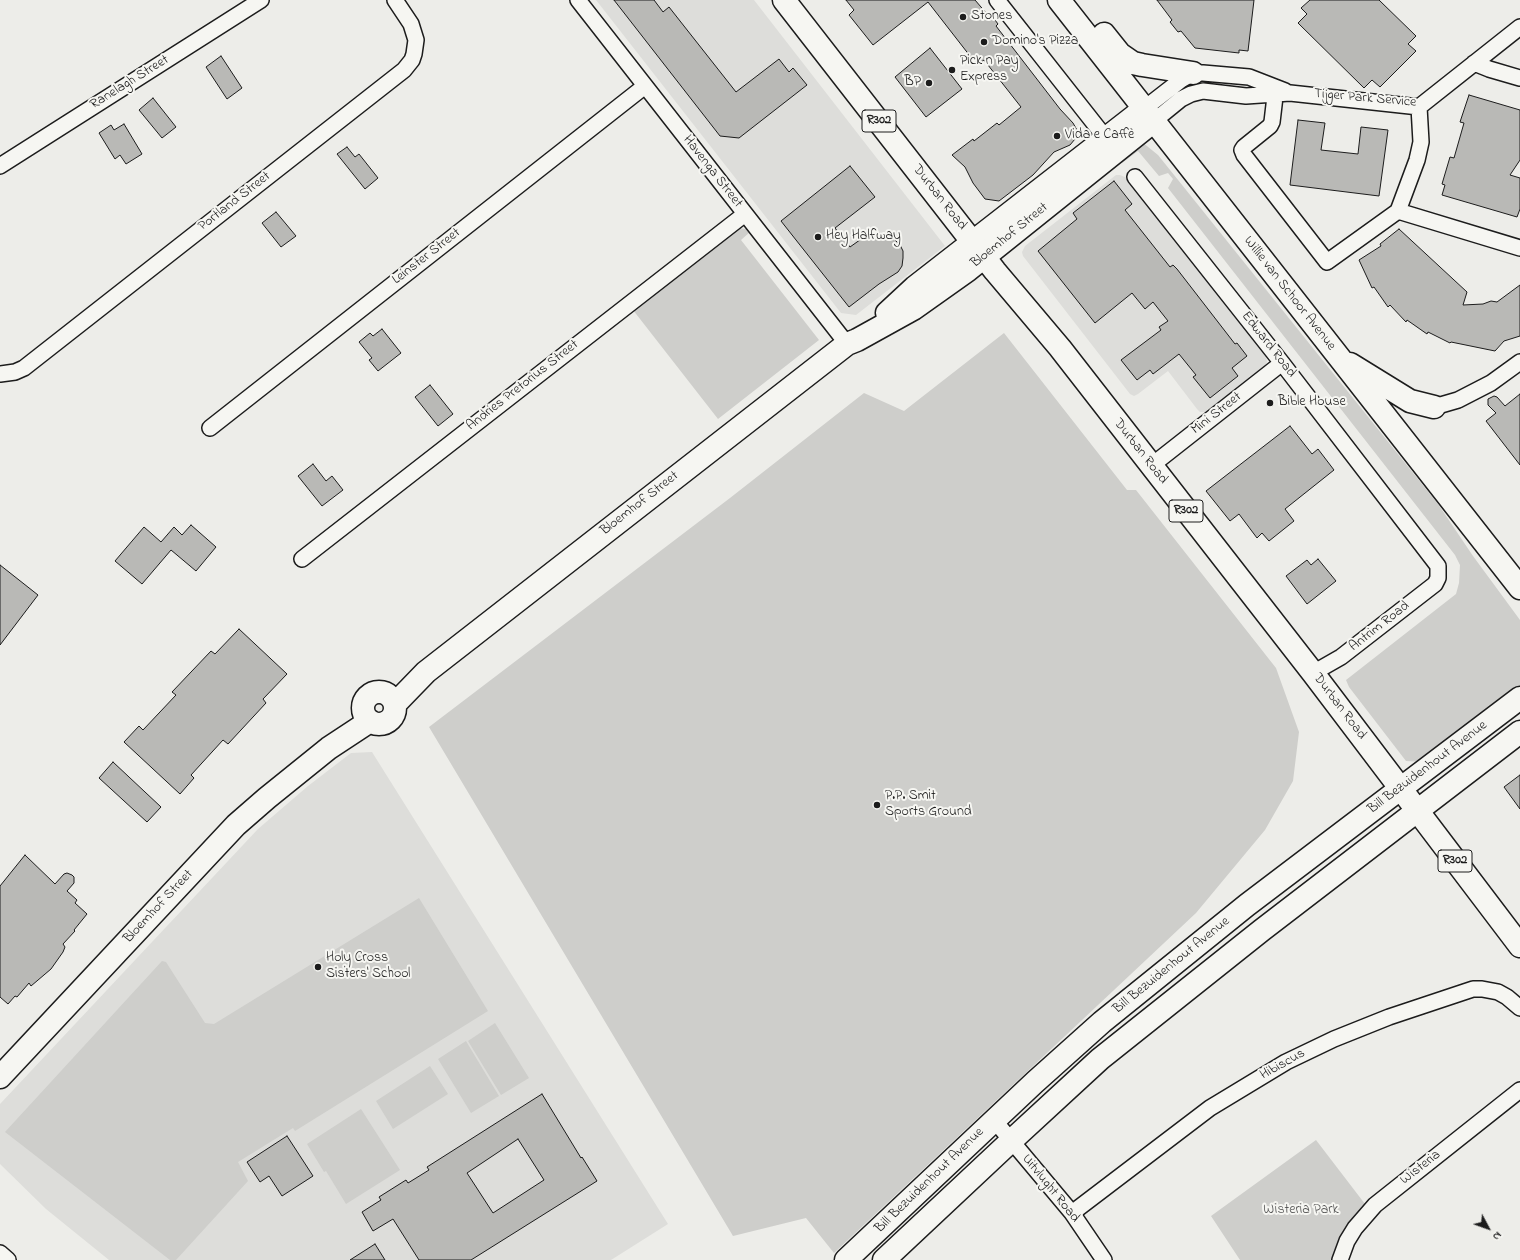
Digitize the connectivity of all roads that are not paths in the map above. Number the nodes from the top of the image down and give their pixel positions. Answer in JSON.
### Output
{"nodes":[{"id":1,"x":261,"y":0,"type":"edge"},
{"id":2,"x":395,"y":0,"type":"edge"},
{"id":3,"x":578,"y":0,"type":"edge"},
{"id":4,"x":784,"y":0,"type":"edge"},
{"id":5,"x":997,"y":0,"type":"edge"},
{"id":6,"x":1059,"y":0,"type":"edge"},
{"id":7,"x":1069,"y":0,"type":"edge"},
{"id":8,"x":1520,"y":27,"type":"edge"},
{"id":9,"x":1474,"y":63,"type":"junction"},
{"id":10,"x":1193,"y":74,"type":"junction"},
{"id":11,"x":1520,"y":78,"type":"edge"},
{"id":12,"x":645,"y":86,"type":"junction"},
{"id":13,"x":1281,"y":91,"type":"junction"},
{"id":14,"x":1420,"y":106,"type":"junction"},
{"id":15,"x":1149,"y":115,"type":"junction"},
{"id":16,"x":1111,"y":145,"type":"junction"},
{"id":17,"x":0,"y":166,"type":"edge"},
{"id":18,"x":1135,"y":177,"type":"dead end"},
{"id":19,"x":1398,"y":211,"type":"junction"},
{"id":20,"x":745,"y":214,"type":"junction"},
{"id":21,"x":1520,"y":248,"type":"edge"},
{"id":22,"x":978,"y":249,"type":"junction"},
{"id":23,"x":852,"y":342,"type":"junction"},
{"id":24,"x":1337,"y":356,"type":"junction"},
{"id":25,"x":1520,"y":362,"type":"edge"},
{"id":26,"x":1282,"y":363,"type":"junction"},
{"id":27,"x":0,"y":374,"type":"edge"},
{"id":28,"x":1434,"y":407,"type":"joint"},
{"id":29,"x":210,"y":428,"type":"dead end"},
{"id":30,"x":1151,"y":466,"type":"junction"},
{"id":31,"x":302,"y":559,"type":"dead end"},
{"id":32,"x":1439,"y":572,"type":"joint"},
{"id":33,"x":1520,"y":588,"type":"edge"},
{"id":34,"x":1313,"y":673,"type":"junction"},
{"id":35,"x":1520,"y":698,"type":"edge"},
{"id":36,"x":1520,"y":732,"type":"edge"},
{"id":37,"x":1401,"y":788,"type":"junction"},
{"id":38,"x":1418,"y":811,"type":"junction"},
{"id":39,"x":1520,"y":946,"type":"edge"},
{"id":40,"x":1520,"y":1008,"type":"edge"},
{"id":41,"x":0,"y":1077,"type":"edge"},
{"id":42,"x":1520,"y":1090,"type":"edge"},
{"id":43,"x":994,"y":1120,"type":"junction"},
{"id":44,"x":1011,"y":1140,"type":"junction"},
{"id":45,"x":1072,"y":1213,"type":"junction"},
{"id":46,"x":0,"y":1253,"type":"edge"},
{"id":47,"x":8,"y":1260,"type":"edge"},
{"id":48,"x":846,"y":1260,"type":"edge"},
{"id":49,"x":884,"y":1260,"type":"edge"},
{"id":50,"x":1104,"y":1260,"type":"edge"},
{"id":51,"x":1340,"y":1260,"type":"edge"}],
"edges":[{"from":1,"to":17,"type":"street","name":"Ranelagh Street"},
{"from":2,"to":27,"type":"street","name":"Portland Street"},
{"from":3,"to":12,"type":"street","name":"Havenga Street"},
{"from":4,"to":22,"type":"main road","name":"Durban Road","number":"R302"},
{"from":5,"to":16,"type":"street"},
{"from":6,"to":15,"type":"main road","name":"Willie van Schoor Avenue"},
{"from":7,"to":10,"type":"main road"},
{"from":8,"to":9,"type":"street","name":"Tijger Park Service"},
{"from":9,"to":11,"type":"street"},
{"from":9,"to":14,"type":"street","name":"Tijger Park Service"},
{"from":10,"to":13,"type":"street","name":"Tijger Park Service"},
{"from":10,"to":15,"type":"street"},
{"from":12,"to":20,"type":"street","name":"Havenga Street"},
{"from":12,"to":29,"type":"street","name":"Leinster Street"},
{"from":13,"to":14,"type":"street","name":"Tijger Park Service"},
{"from":13,"to":15,"type":"street","name":"Tijger Park Service"},
{"from":13,"to":19,"type":"street"},
{"from":14,"to":19,"type":"street"},
{"from":15,"to":16,"type":"main road","name":"Bloemhof Street"},
{"from":15,"to":24,"type":"main road","name":"Willie van Schoor Avenue"},
{"from":16,"to":22,"type":"main road","name":"Bloemhof Street"},
{"from":18,"to":26,"type":"street","name":"Edward Road"},
{"from":19,"to":21,"type":"street"},
{"from":20,"to":23,"type":"street","name":"Havenga Street"},
{"from":20,"to":31,"type":"street","name":"Andries Pretorius Street"},
{"from":22,"to":23,"type":"main road","name":"Bloemhof Street"},
{"from":22,"to":30,"type":"main road","name":"Durban Road","number":"R302"},
{"from":23,"to":41,"type":"main road","name":"Bloemhof Street"},
{"from":24,"to":28,"type":"main road"},
{"from":24,"to":33,"type":"main road","name":"Willie van Schoor Avenue"},
{"from":25,"to":28,"type":"street"},
{"from":26,"to":30,"type":"street","name":"Mini Street"},
{"from":26,"to":32,"type":"street","name":"Edward Road"},
{"from":30,"to":34,"type":"main road","name":"Durban Road","number":"R302"},
{"from":32,"to":34,"type":"street","name":"Antrim Road"},
{"from":34,"to":37,"type":"main road","name":"Durban Road","number":"R302"},
{"from":35,"to":37,"type":"main road","name":"Bill Bezuidenhout Avenue"},
{"from":36,"to":38,"type":"main road","name":"Bill Bezuidenhout Avenue"},
{"from":37,"to":38,"type":"main road","name":"Durban Road","number":"R302"},
{"from":37,"to":43,"type":"main road","name":"Bill Bezuidenhout Avenue"},
{"from":38,"to":39,"type":"main road","name":"Durban Road","number":"R302"},
{"from":38,"to":44,"type":"main road","name":"Bill Bezuidenhout Avenue"},
{"from":40,"to":45,"type":"street","name":"Hibiscus"},
{"from":42,"to":51,"type":"street","name":"Wisteria"},
{"from":43,"to":44,"type":"street","name":"Uitvlught Road"},
{"from":43,"to":48,"type":"main road","name":"Bill Bezuidenhout Avenue"},
{"from":44,"to":45,"type":"street","name":"Uitvlught Road"},
{"from":44,"to":49,"type":"main road","name":"Bill Bezuidenhout Avenue"},
{"from":45,"to":50,"type":"street","name":"Uitvlught Road"},
{"from":46,"to":47,"type":"street"}]}
